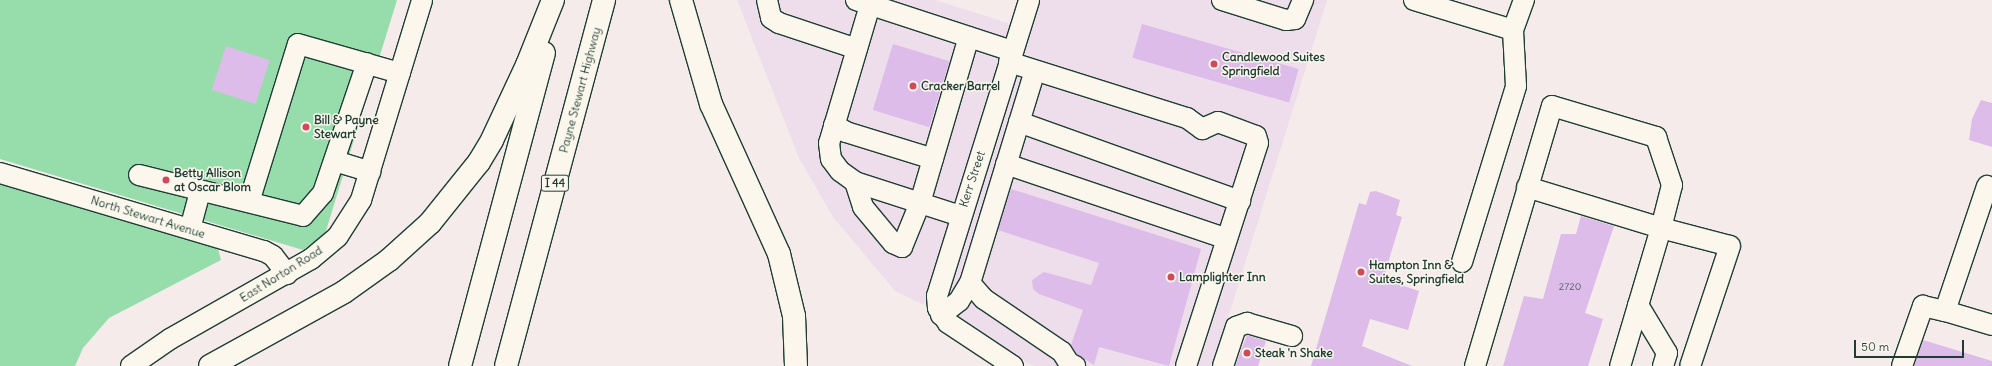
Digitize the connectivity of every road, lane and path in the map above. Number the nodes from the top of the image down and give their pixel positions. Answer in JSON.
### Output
{"nodes":[{"id":1,"x":422,"y":0,"type":"edge"},
{"id":2,"x":553,"y":0,"type":"edge"},
{"id":3,"x":559,"y":0,"type":"edge"},
{"id":4,"x":604,"y":0,"type":"edge"},
{"id":5,"x":681,"y":0,"type":"edge"},
{"id":6,"x":767,"y":0,"type":"edge"},
{"id":7,"x":1029,"y":0,"type":"edge"},
{"id":8,"x":1222,"y":0,"type":"edge"},
{"id":9,"x":1303,"y":0,"type":"edge"},
{"id":10,"x":1414,"y":0,"type":"edge"},
{"id":11,"x":1524,"y":0,"type":"edge"},
{"id":12,"x":863,"y":2,"type":"edge"},
{"id":13,"x":1513,"y":30,"type":"junction"},
{"id":14,"x":970,"y":37,"type":"junction"},
{"id":15,"x":857,"y":49,"type":"junction"},
{"id":16,"x":1011,"y":57,"type":"junction"},
{"id":17,"x":367,"y":63,"type":"junction"},
{"id":18,"x":1035,"y":71,"type":"junction"},
{"id":19,"x":400,"y":73,"type":"junction"},
{"id":20,"x":1019,"y":122,"type":"junction"},
{"id":21,"x":834,"y":125,"type":"junction"},
{"id":22,"x":933,"y":159,"type":"junction"},
{"id":23,"x":335,"y":161,"type":"junction"},
{"id":24,"x":1006,"y":164,"type":"junction"},
{"id":25,"x":370,"y":172,"type":"junction"},
{"id":26,"x":0,"y":173,"type":"edge"},
{"id":27,"x":139,"y":175,"type":"dead end"},
{"id":28,"x":855,"y":182,"type":"junction"},
{"id":29,"x":1987,"y":186,"type":"dead end"},
{"id":30,"x":1527,"y":188,"type":"junction"},
{"id":31,"x":200,"y":191,"type":"junction"},
{"id":32,"x":1240,"y":201,"type":"junction"},
{"id":33,"x":249,"y":202,"type":"junction"},
{"id":34,"x":920,"y":203,"type":"junction"},
{"id":35,"x":960,"y":216,"type":"junction"},
{"id":36,"x":1661,"y":228,"type":"junction"},
{"id":37,"x":190,"y":229,"type":"junction"},
{"id":38,"x":1227,"y":239,"type":"junction"},
{"id":39,"x":1462,"y":262,"type":"dead end"},
{"id":40,"x":287,"y":274,"type":"junction"},
{"id":41,"x":970,"y":283,"type":"junction"},
{"id":42,"x":1638,"y":305,"type":"junction"},
{"id":43,"x":940,"y":311,"type":"junction"},
{"id":44,"x":1945,"y":311,"type":"junction"},
{"id":45,"x":1992,"y":325,"type":"edge"},
{"id":46,"x":1292,"y":336,"type":"dead end"},
{"id":47,"x":131,"y":366,"type":"edge"},
{"id":48,"x":210,"y":366,"type":"edge"},
{"id":49,"x":460,"y":366,"type":"edge"},
{"id":50,"x":506,"y":366,"type":"edge"},
{"id":51,"x":796,"y":366,"type":"edge"},
{"id":52,"x":1013,"y":366,"type":"edge"},
{"id":53,"x":1075,"y":366,"type":"edge"},
{"id":54,"x":1186,"y":366,"type":"edge"},
{"id":55,"x":1223,"y":366,"type":"edge"},
{"id":56,"x":1475,"y":366,"type":"edge"},
{"id":57,"x":1620,"y":366,"type":"edge"},
{"id":58,"x":1663,"y":366,"type":"edge"},
{"id":59,"x":1690,"y":366,"type":"edge"},
{"id":60,"x":1902,"y":366,"type":"edge"}],
"edges":[{"from":1,"to":19,"type":"street","name":"East Norton Road"},
{"from":2,"to":48,"type":"highway"},
{"from":3,"to":49,"type":"highway"},
{"from":4,"to":50,"type":"highway","name":"Payne Stewart Highway","number":"I 44"},
{"from":5,"to":51,"type":"highway"},
{"from":6,"to":15,"type":"street"},
{"from":7,"to":16,"type":"street","name":"Kerr Street"},
{"from":8,"to":9,"type":"street"},
{"from":10,"to":13,"type":"street"},
{"from":11,"to":13,"type":"street"},
{"from":12,"to":14,"type":"street"},
{"from":12,"to":15,"type":"street"},
{"from":13,"to":39,"type":"street"},
{"from":14,"to":16,"type":"street"},
{"from":14,"to":22,"type":"street"},
{"from":15,"to":21,"type":"street"},
{"from":16,"to":18,"type":"street"},
{"from":16,"to":35,"type":"street","name":"Kerr Street"},
{"from":17,"to":19,"type":"street"},
{"from":17,"to":23,"type":"street"},
{"from":17,"to":33,"type":"street"},
{"from":18,"to":20,"type":"street"},
{"from":18,"to":32,"type":"street"},
{"from":19,"to":25,"type":"street","name":"East Norton Road"},
{"from":20,"to":24,"type":"street"},
{"from":20,"to":32,"type":"street"},
{"from":21,"to":22,"type":"street"},
{"from":21,"to":28,"type":"street"},
{"from":22,"to":34,"type":"street"},
{"from":23,"to":25,"type":"street"},
{"from":23,"to":33,"type":"street"},
{"from":24,"to":38,"type":"street"},
{"from":24,"to":41,"type":"street"},
{"from":25,"to":40,"type":"street","name":"East Norton Road"},
{"from":26,"to":37,"type":"street","name":"North Stewart Avenue"},
{"from":27,"to":31,"type":"street"},
{"from":28,"to":34,"type":"street"},
{"from":28,"to":34,"type":"street"},
{"from":29,"to":44,"type":"street"},
{"from":30,"to":36,"type":"street"},
{"from":30,"to":36,"type":"street"},
{"from":30,"to":56,"type":"street"},
{"from":31,"to":33,"type":"street"},
{"from":31,"to":37,"type":"street"},
{"from":32,"to":38,"type":"street"},
{"from":34,"to":35,"type":"street"},
{"from":35,"to":43,"type":"street","name":"Kerr Street"},
{"from":36,"to":42,"type":"street"},
{"from":36,"to":59,"type":"street"},
{"from":37,"to":40,"type":"street","name":"North Stewart Avenue"},
{"from":38,"to":54,"type":"street"},
{"from":40,"to":47,"type":"street","name":"East Norton Road"},
{"from":41,"to":43,"type":"street"},
{"from":41,"to":53,"type":"street"},
{"from":42,"to":57,"type":"street"},
{"from":42,"to":58,"type":"street"},
{"from":43,"to":52,"type":"street"},
{"from":44,"to":45,"type":"street"},
{"from":44,"to":60,"type":"street"},
{"from":46,"to":55,"type":"street"}]}
